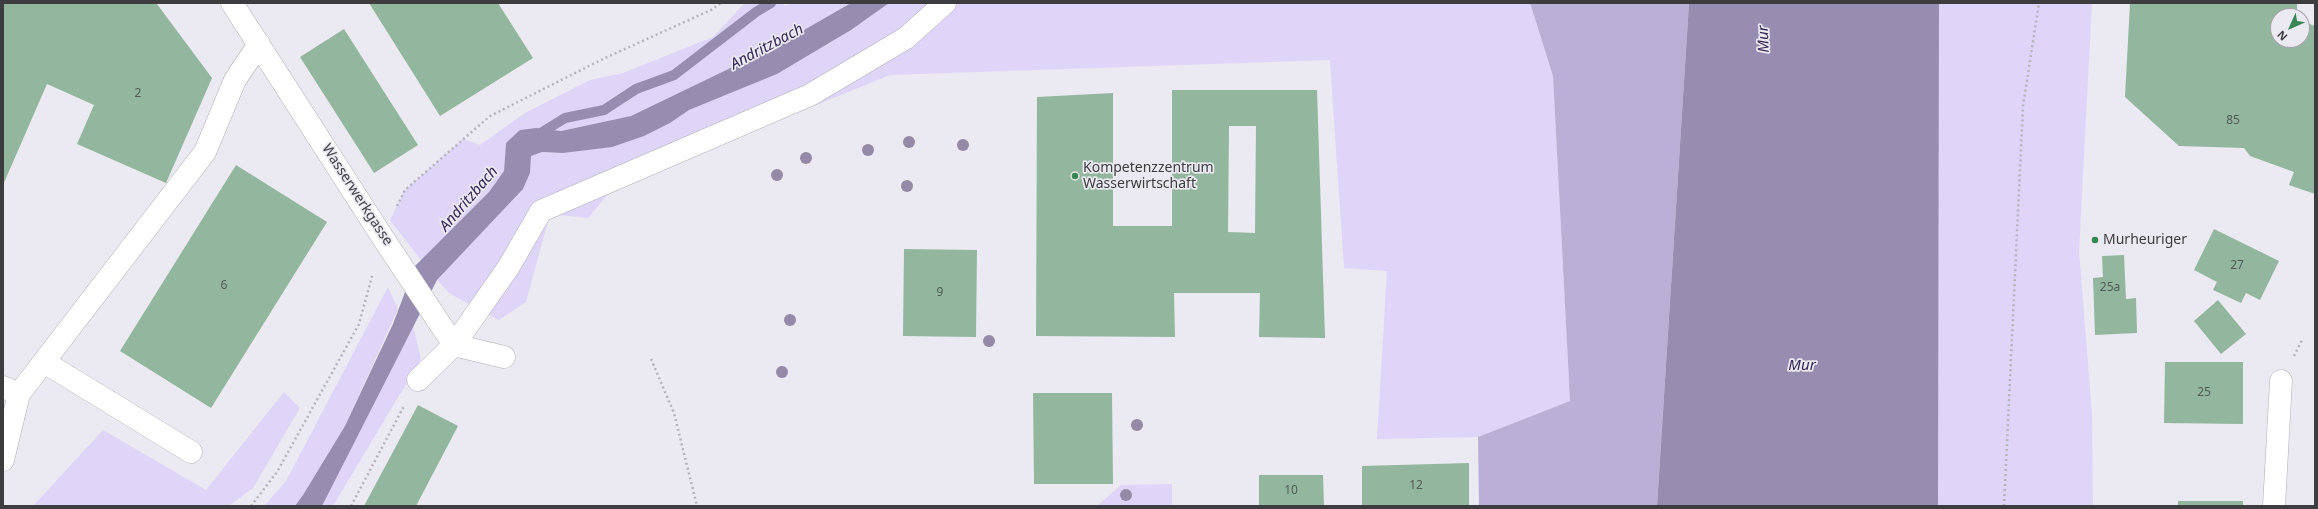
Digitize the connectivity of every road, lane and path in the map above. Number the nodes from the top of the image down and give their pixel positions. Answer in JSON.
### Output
{"nodes":[{"id":1,"x":232,"y":3,"type":"edge"},
{"id":2,"x":720,"y":3,"type":"edge"},
{"id":3,"x":945,"y":3,"type":"edge"},
{"id":4,"x":2039,"y":3,"type":"edge"},
{"id":5,"x":259,"y":44,"type":"junction"},
{"id":6,"x":388,"y":244,"type":"junction"},
{"id":7,"x":454,"y":345,"type":"junction"},
{"id":8,"x":504,"y":357,"type":"dead end"},
{"id":9,"x":651,"y":359,"type":"dead end"},
{"id":10,"x":44,"y":362,"type":"junction"},
{"id":11,"x":418,"y":380,"type":"joint"},
{"id":12,"x":2281,"y":381,"type":"dead end"},
{"id":13,"x":11,"y":390,"type":"edge"},
{"id":14,"x":191,"y":452,"type":"dead end"},
{"id":15,"x":3,"y":460,"type":"edge"},
{"id":16,"x":251,"y":506,"type":"edge"},
{"id":17,"x":350,"y":506,"type":"edge"},
{"id":18,"x":697,"y":506,"type":"edge"},
{"id":19,"x":2004,"y":506,"type":"edge"},
{"id":20,"x":2274,"y":506,"type":"edge"}],
"edges":[{"from":1,"to":5,"type":"street","name":"Wasserwerkgasse"},
{"from":2,"to":6,"type":"path"},
{"from":3,"to":7,"type":"street"},
{"from":4,"to":19,"type":"path"},
{"from":5,"to":6,"type":"street","name":"Wasserwerkgasse"},
{"from":5,"to":10,"type":"street"},
{"from":6,"to":7,"type":"street","name":"Wasserwerkgasse"},
{"from":6,"to":16,"type":"path"},
{"from":7,"to":8,"type":"street"},
{"from":7,"to":11,"type":"street"},
{"from":9,"to":18,"type":"path"},
{"from":10,"to":13,"type":"street"},
{"from":10,"to":14,"type":"street"},
{"from":11,"to":17,"type":"path"},
{"from":12,"to":20,"type":"street"},
{"from":13,"to":15,"type":"street"}]}
